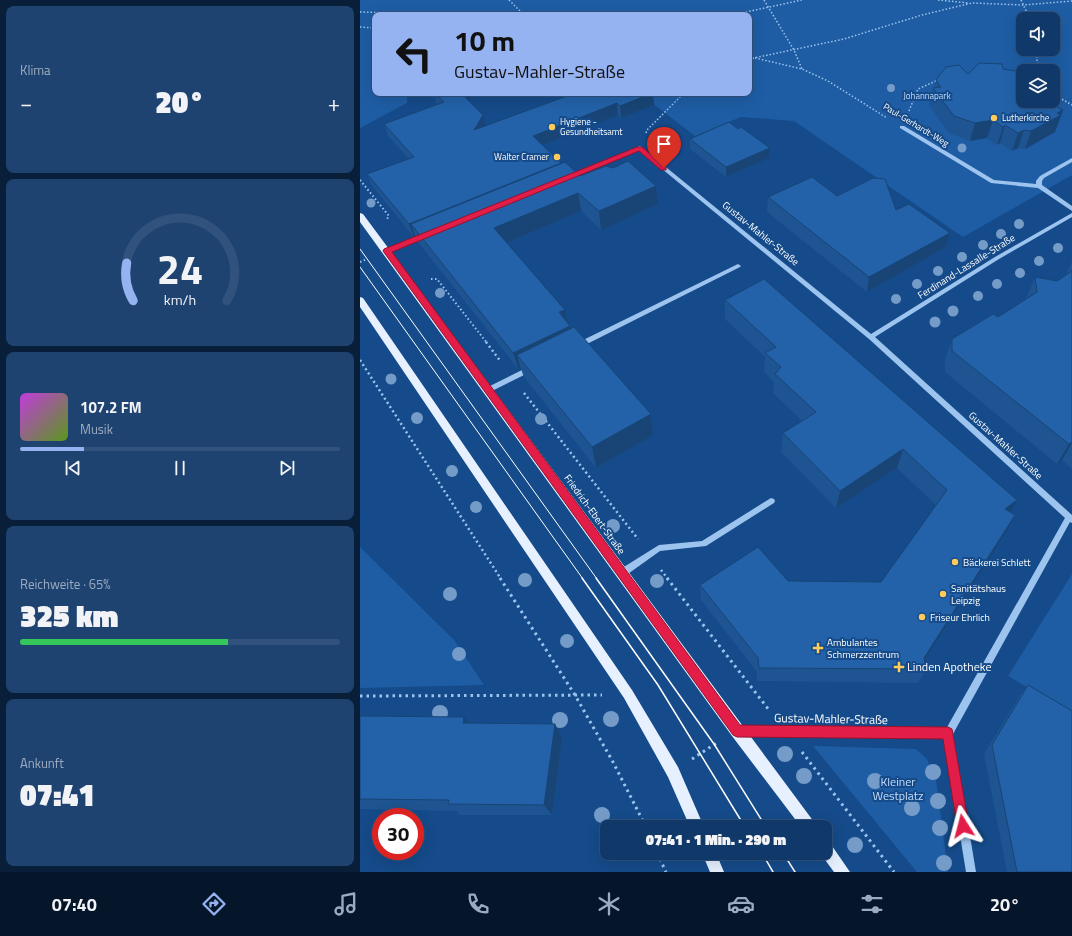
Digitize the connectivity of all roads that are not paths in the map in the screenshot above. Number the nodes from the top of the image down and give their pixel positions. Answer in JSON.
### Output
{"nodes":[{"id":1,"x":902,"y":127,"type":"road end"},
{"id":2,"x":1072,"y":160,"type":"edge"},
{"id":3,"x":561,"y":180,"type":"edge"},
{"id":4,"x":1039,"y":186,"type":"junction"},
{"id":5,"x":1072,"y":209,"type":"edge"},
{"id":6,"x":1072,"y":215,"type":"edge"},
{"id":7,"x":360,"y":216,"type":"edge"},
{"id":8,"x":431,"y":233,"type":"edge"},
{"id":9,"x":387,"y":251,"type":"junction"},
{"id":10,"x":738,"y":266,"type":"dead end"},
{"id":11,"x":360,"y":300,"type":"edge"},
{"id":12,"x":871,"y":337,"type":"junction"},
{"id":13,"x":569,"y":350,"type":"edge"},
{"id":14,"x":534,"y":367,"type":"edge"},
{"id":15,"x":488,"y":390,"type":"junction"},
{"id":16,"x":771,"y":501,"type":"dead end"},
{"id":17,"x":1071,"y":519,"type":"edge"},
{"id":18,"x":622,"y":573,"type":"junction"},
{"id":19,"x":737,"y":731,"type":"junction"},
{"id":20,"x":948,"y":733,"type":"junction"},
{"id":21,"x":694,"y":820,"type":"edge"},
{"id":22,"x":804,"y":820,"type":"edge"},
{"id":23,"x":832,"y":857,"type":"edge"},
{"id":24,"x":712,"y":860,"type":"edge"},
{"id":25,"x":717,"y":872,"type":"edge"},
{"id":26,"x":843,"y":872,"type":"edge"},
{"id":27,"x":971,"y":872,"type":"edge"}],
"edges":[{"from":1,"to":4,"type":"street","name":"Paul-Gerhardt-Weg"},
{"from":2,"to":4,"type":"street"},
{"from":3,"to":12,"type":"street","name":"Gustav-Mahler-Straße"},
{"from":4,"to":5,"type":"street","name":"Paul-Gerhardt-Weg"},
{"from":6,"to":12,"type":"street","name":"Ferdinand-Lassalle-Straße"},
{"from":7,"to":9,"type":"main road","name":"Friedrich-Ebert-Straße"},
{"from":8,"to":9,"type":"street"},
{"from":9,"to":15,"type":"main road","name":"Friedrich-Ebert-Straße"},
{"from":10,"to":13,"type":"street"},
{"from":11,"to":21,"type":"main road"},
{"from":12,"to":17,"type":"street","name":"Gustav-Mahler-Straße"},
{"from":14,"to":15,"type":"street"},
{"from":15,"to":18,"type":"main road","name":"Friedrich-Ebert-Straße"},
{"from":16,"to":18,"type":"street"},
{"from":17,"to":20,"type":"street","name":"Gustav-Mahler-Straße"},
{"from":18,"to":19,"type":"main road","name":"Friedrich-Ebert-Straße"},
{"from":19,"to":20,"type":"street","name":"Gustav-Mahler-Straße"},
{"from":19,"to":22,"type":"main road","name":"Friedrich-Ebert-Straße"},
{"from":20,"to":27,"type":"street"},
{"from":23,"to":26,"type":"main road"},
{"from":24,"to":25,"type":"main road"}]}
